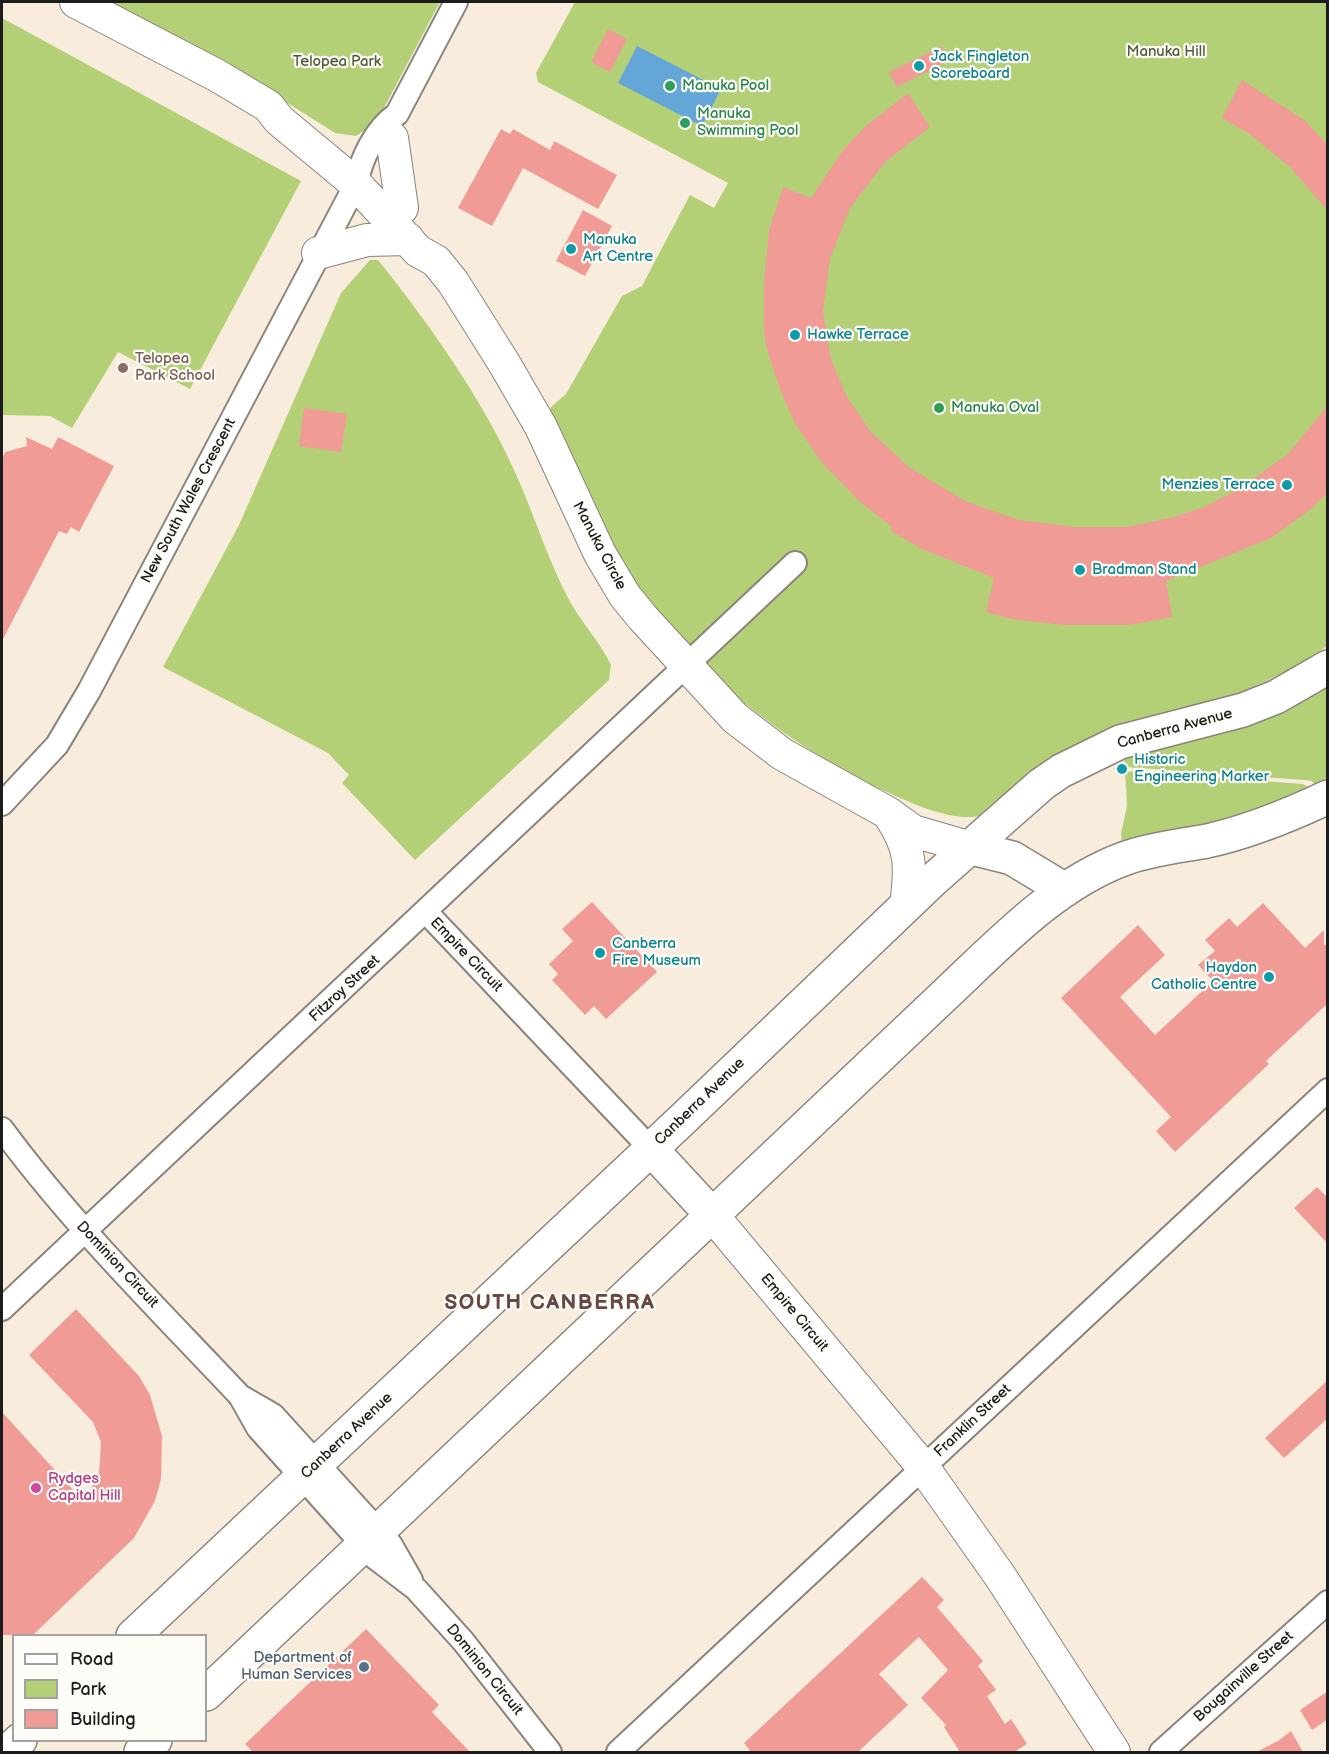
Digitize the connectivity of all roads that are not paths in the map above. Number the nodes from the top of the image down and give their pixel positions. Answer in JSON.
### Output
{"nodes":[{"id":1,"x":76,"y":2,"type":"edge"},
{"id":2,"x":456,"y":2,"type":"edge"},
{"id":3,"x":395,"y":126,"type":"junction"},
{"id":4,"x":363,"y":173,"type":"junction"},
{"id":5,"x":402,"y":208,"type":"junction"},
{"id":6,"x":408,"y":239,"type":"junction"},
{"id":7,"x":318,"y":254,"type":"junction"},
{"id":8,"x":436,"y":261,"type":"junction"},
{"id":9,"x":795,"y":563,"type":"dead end"},
{"id":10,"x":687,"y":667,"type":"junction"},
{"id":11,"x":1328,"y":667,"type":"edge"},
{"id":12,"x":1328,"y":797,"type":"edge"},
{"id":13,"x":2,"y":804,"type":"edge"},
{"id":14,"x":888,"y":813,"type":"junction"},
{"id":15,"x":976,"y":839,"type":"junction"},
{"id":16,"x":1065,"y":890,"type":"junction"},
{"id":17,"x":906,"y":906,"type":"junction"},
{"id":18,"x":426,"y":912,"type":"junction"},
{"id":19,"x":1328,"y":1090,"type":"edge"},
{"id":20,"x":2,"y":1129,"type":"edge"},
{"id":21,"x":651,"y":1149,"type":"junction"},
{"id":22,"x":713,"y":1216,"type":"junction"},
{"id":23,"x":86,"y":1232,"type":"junction"},
{"id":24,"x":2,"y":1309,"type":"edge"},
{"id":25,"x":923,"y":1467,"type":"junction"},
{"id":26,"x":310,"y":1471,"type":"junction"},
{"id":27,"x":370,"y":1537,"type":"junction"},
{"id":28,"x":1328,"y":1602,"type":"edge"},
{"id":29,"x":134,"y":1634,"type":"edge"},
{"id":30,"x":207,"y":1693,"type":"edge"},
{"id":31,"x":153,"y":1742,"type":"edge"},
{"id":32,"x":141,"y":1752,"type":"edge"},
{"id":33,"x":550,"y":1752,"type":"edge"},
{"id":34,"x":618,"y":1752,"type":"edge"},
{"id":35,"x":1114,"y":1752,"type":"edge"},
{"id":36,"x":1161,"y":1752,"type":"edge"}],
"edges":[{"from":1,"to":4,"type":"street"},
{"from":2,"to":3,"type":"street","name":"New South Wales Crescent"},
{"from":3,"to":4,"type":"street","name":"New South Wales Crescent"},
{"from":3,"to":5,"type":"street"},
{"from":4,"to":5,"type":"street","name":"Manuka Circle"},
{"from":4,"to":6,"type":"street","name":"Manuka Circle"},
{"from":4,"to":7,"type":"street","name":"New South Wales Crescent"},
{"from":5,"to":8,"type":"street","name":"Manuka Circle"},
{"from":6,"to":7,"type":"street"},
{"from":6,"to":8,"type":"street","name":"Manuka Circle"},
{"from":7,"to":13,"type":"street","name":"New South Wales Crescent"},
{"from":8,"to":10,"type":"street","name":"Manuka Circle"},
{"from":9,"to":10,"type":"street","name":"Fitzroy Street"},
{"from":10,"to":14,"type":"street","name":"Manuka Circle"},
{"from":10,"to":18,"type":"street","name":"Fitzroy Street"},
{"from":11,"to":15,"type":"highway","name":"Canberra Avenue"},
{"from":12,"to":16,"type":"highway"},
{"from":14,"to":15,"type":"street","name":"Manuka Circle"},
{"from":14,"to":17,"type":"street"},
{"from":15,"to":16,"type":"highway"},
{"from":15,"to":17,"type":"highway","name":"Canberra Avenue"},
{"from":16,"to":22,"type":"highway"},
{"from":17,"to":21,"type":"highway","name":"Canberra Avenue"},
{"from":18,"to":21,"type":"street","name":"Empire Circuit"},
{"from":18,"to":23,"type":"street","name":"Fitzroy Street"},
{"from":19,"to":25,"type":"street","name":"Franklin Street"},
{"from":20,"to":23,"type":"street","name":"Dominion Circuit"},
{"from":21,"to":22,"type":"highway","name":"Empire Circuit"},
{"from":21,"to":26,"type":"highway","name":"Canberra Avenue"},
{"from":22,"to":25,"type":"street","name":"Empire Circuit"},
{"from":22,"to":27,"type":"highway"},
{"from":23,"to":24,"type":"street","name":"Fitzroy Street"},
{"from":23,"to":26,"type":"street","name":"Dominion Circuit"},
{"from":25,"to":34,"type":"street","name":"Franklin Street"},
{"from":25,"to":35,"type":"street","name":"Empire Circuit"},
{"from":26,"to":27,"type":"street","name":"Dominion Circuit"},
{"from":26,"to":29,"type":"highway","name":"Canberra Avenue"},
{"from":27,"to":30,"type":"highway"},
{"from":27,"to":33,"type":"street","name":"Dominion Circuit"},
{"from":28,"to":36,"type":"street","name":"Bougainville Street"},
{"from":31,"to":32,"type":"highway"}]}
